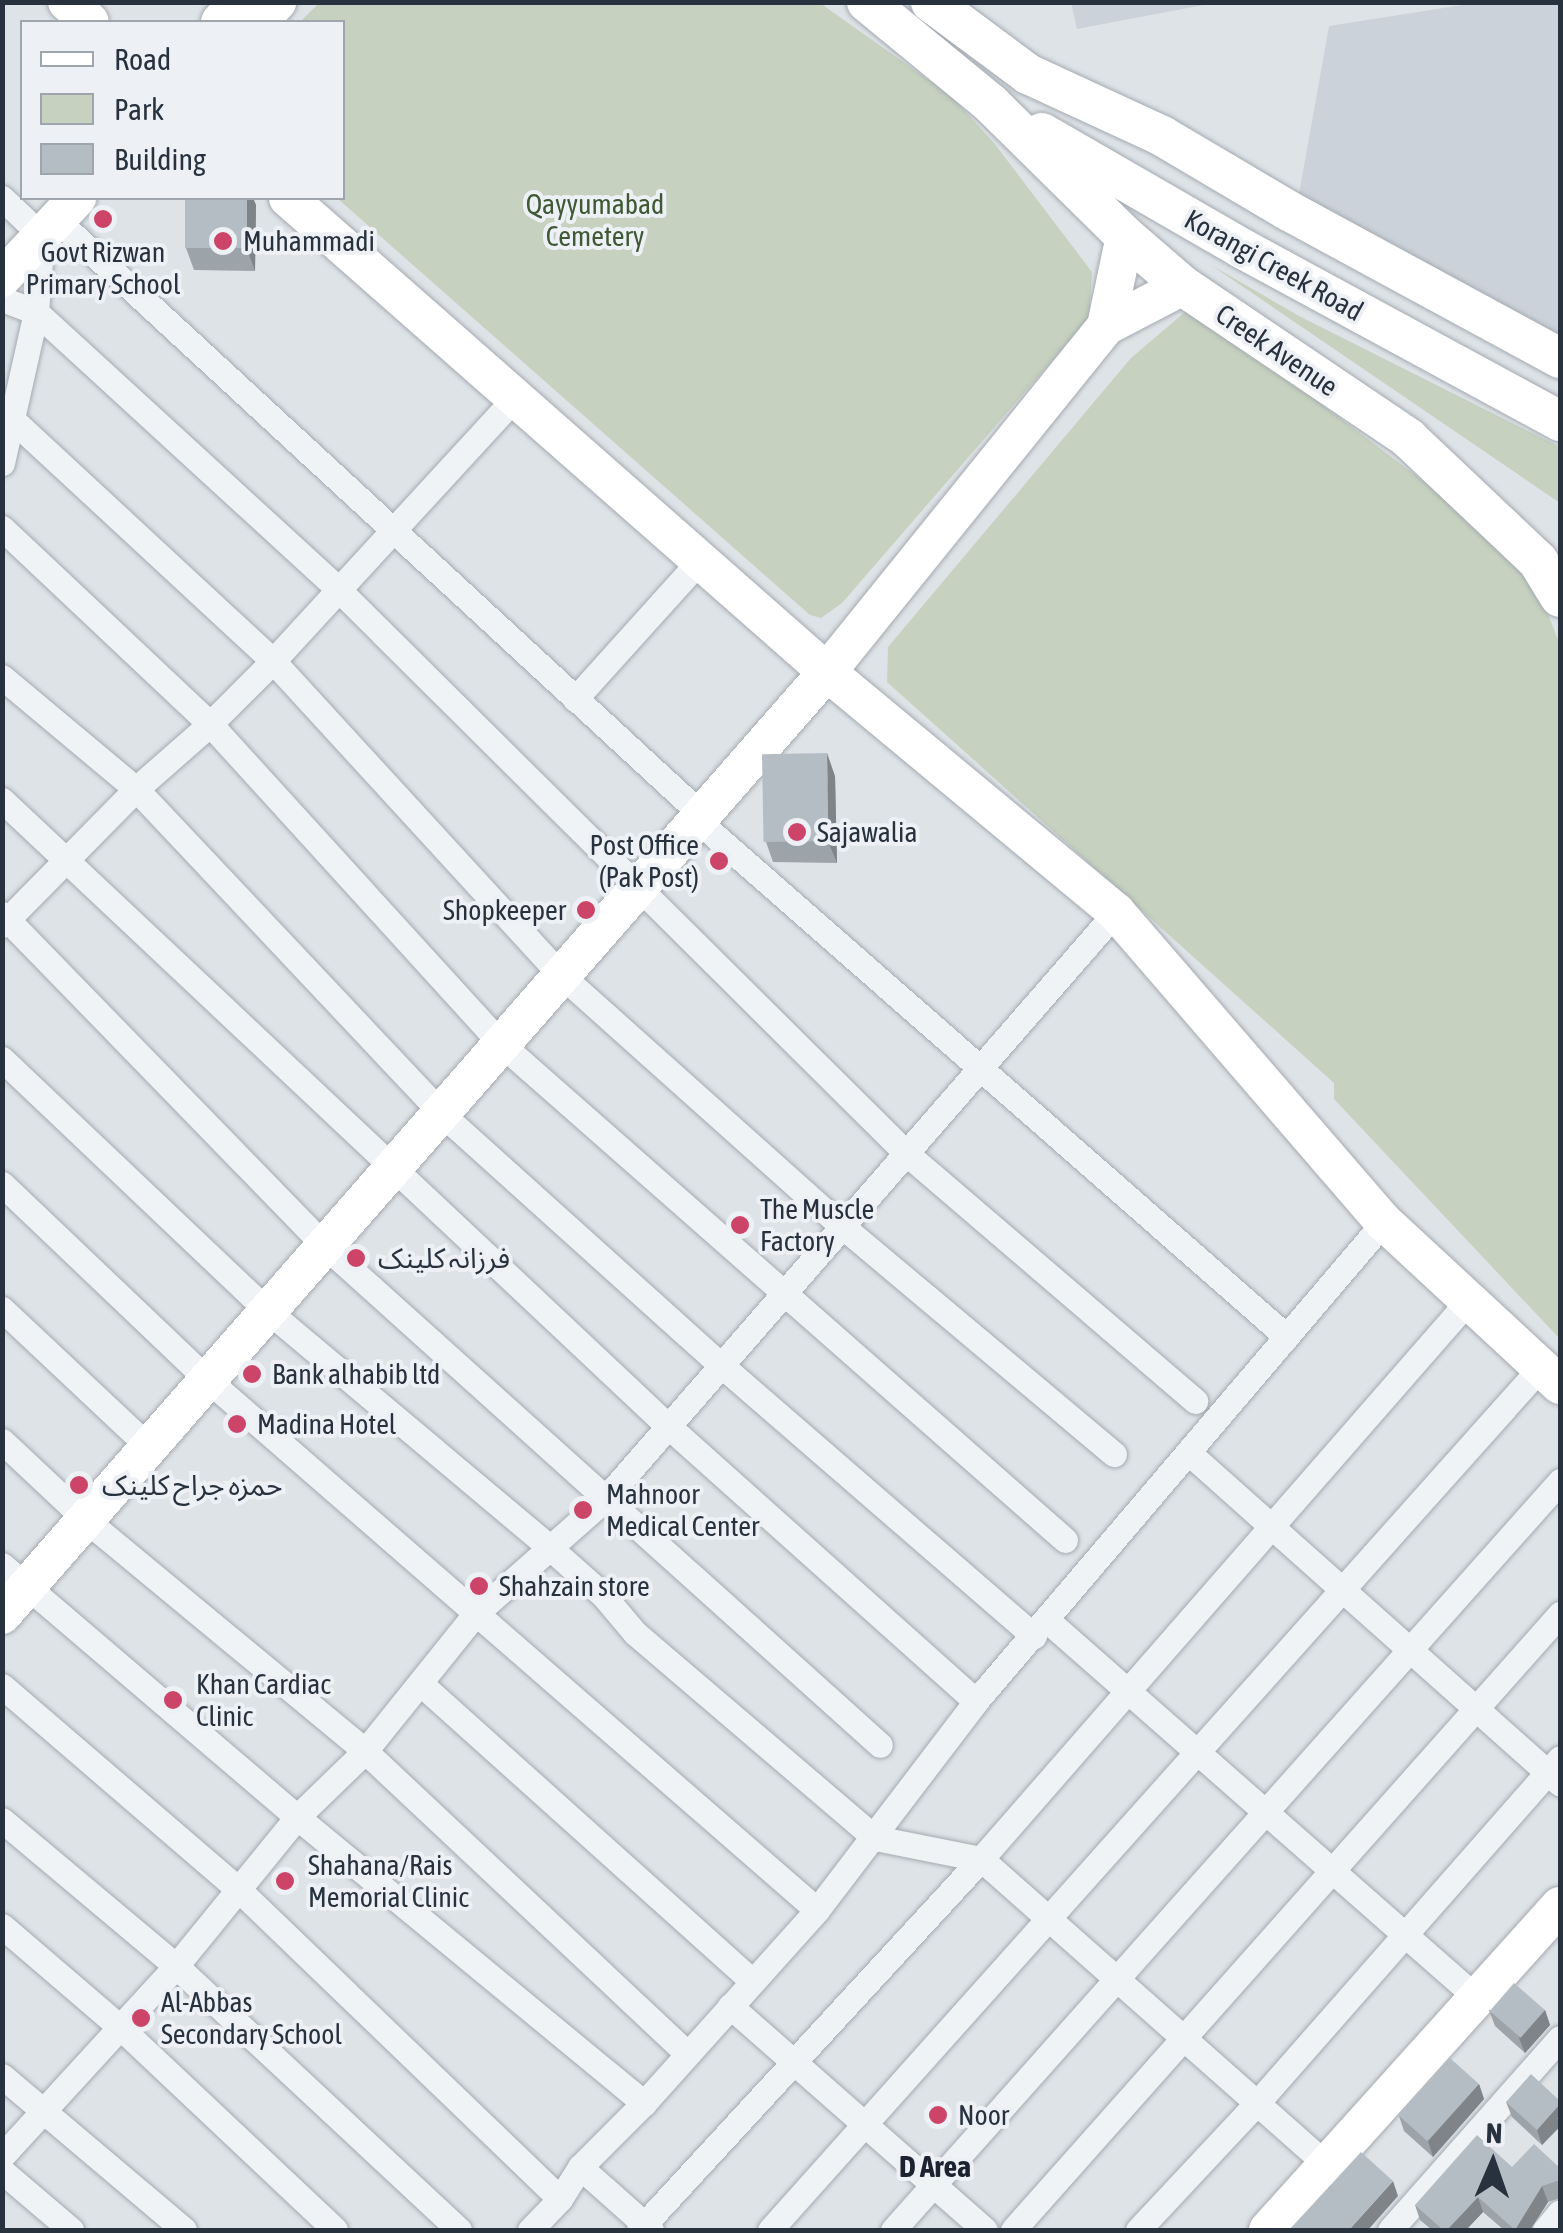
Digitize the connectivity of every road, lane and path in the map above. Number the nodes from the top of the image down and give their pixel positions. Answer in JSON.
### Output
{"nodes":[{"id":1,"x":68,"y":2,"type":"edge"},
{"id":2,"x":867,"y":2,"type":"edge"},
{"id":3,"x":931,"y":2,"type":"edge"},
{"id":4,"x":88,"y":20,"type":"edge"},
{"id":5,"x":991,"y":104,"type":"junction"},
{"id":6,"x":2,"y":198,"type":"edge"},
{"id":7,"x":290,"y":200,"type":"edge"},
{"id":8,"x":59,"y":218,"type":"edge"},
{"id":9,"x":1125,"y":236,"type":"junction"},
{"id":10,"x":2,"y":278,"type":"edge"},
{"id":11,"x":1184,"y":286,"type":"junction"},
{"id":12,"x":2,"y":300,"type":"edge"},
{"id":13,"x":36,"y":312,"type":"junction"},
{"id":14,"x":1106,"y":326,"type":"junction"},
{"id":15,"x":1560,"y":358,"type":"edge"},
{"id":16,"x":515,"y":398,"type":"junction"},
{"id":17,"x":6,"y":414,"type":"edge"},
{"id":18,"x":1560,"y":421,"type":"edge"},
{"id":19,"x":2,"y":463,"type":"edge"},
{"id":20,"x":2,"y":528,"type":"edge"},
{"id":21,"x":390,"y":530,"type":"junction"},
{"id":22,"x":700,"y":560,"type":"junction"},
{"id":23,"x":338,"y":589,"type":"junction"},
{"id":24,"x":1560,"y":597,"type":"edge"},
{"id":25,"x":273,"y":661,"type":"junction"},
{"id":26,"x":827,"y":672,"type":"junction"},
{"id":27,"x":2,"y":678,"type":"edge"},
{"id":28,"x":575,"y":698,"type":"junction"},
{"id":29,"x":210,"y":724,"type":"junction"},
{"id":30,"x":136,"y":789,"type":"junction"},
{"id":31,"x":2,"y":800,"type":"edge"},
{"id":32,"x":699,"y":818,"type":"junction"},
{"id":33,"x":66,"y":860,"type":"junction"},
{"id":34,"x":636,"y":888,"type":"junction"},
{"id":35,"x":1116,"y":912,"type":"junction"},
{"id":36,"x":4,"y":919,"type":"edge"},
{"id":37,"x":562,"y":976,"type":"junction"},
{"id":38,"x":501,"y":1044,"type":"junction"},
{"id":39,"x":2,"y":1058,"type":"edge"},
{"id":40,"x":980,"y":1068,"type":"junction"},
{"id":41,"x":442,"y":1115,"type":"junction"},
{"id":42,"x":906,"y":1152,"type":"junction"},
{"id":43,"x":394,"y":1169,"type":"junction"},
{"id":44,"x":2,"y":1184,"type":"edge"},
{"id":45,"x":1384,"y":1222,"type":"junction"},
{"id":46,"x":842,"y":1226,"type":"junction"},
{"id":47,"x":325,"y":1246,"type":"junction"},
{"id":48,"x":784,"y":1293,"type":"junction"},
{"id":49,"x":1469,"y":1300,"type":"junction"},
{"id":50,"x":2,"y":1309,"type":"edge"},
{"id":51,"x":268,"y":1311,"type":"junction"},
{"id":52,"x":1287,"y":1337,"type":"junction"},
{"id":53,"x":721,"y":1365,"type":"junction"},
{"id":54,"x":1551,"y":1376,"type":"edge"},
{"id":55,"x":208,"y":1380,"type":"junction"},
{"id":56,"x":1195,"y":1402,"type":"dead end"},
{"id":57,"x":668,"y":1426,"type":"junction"},
{"id":58,"x":2,"y":1441,"type":"edge"},
{"id":59,"x":149,"y":1448,"type":"junction"},
{"id":60,"x":1189,"y":1453,"type":"junction"},
{"id":61,"x":1114,"y":1454,"type":"dead end"},
{"id":62,"x":1560,"y":1481,"type":"edge"},
{"id":63,"x":604,"y":1500,"type":"junction"},
{"id":64,"x":86,"y":1520,"type":"junction"},
{"id":65,"x":1273,"y":1524,"type":"junction"},
{"id":66,"x":1065,"y":1540,"type":"dead end"},
{"id":67,"x":549,"y":1547,"type":"junction"},
{"id":68,"x":10,"y":1589,"type":"edge"},
{"id":69,"x":1345,"y":1590,"type":"junction"},
{"id":70,"x":474,"y":1614,"type":"junction"},
{"id":71,"x":1560,"y":1614,"type":"edge"},
{"id":72,"x":1041,"y":1628,"type":"junction"},
{"id":73,"x":1409,"y":1648,"type":"junction"},
{"id":74,"x":420,"y":1684,"type":"junction"},
{"id":75,"x":2,"y":1686,"type":"edge"},
{"id":76,"x":1127,"y":1689,"type":"junction"},
{"id":77,"x":976,"y":1701,"type":"junction"},
{"id":78,"x":1475,"y":1707,"type":"junction"},
{"id":79,"x":880,"y":1745,"type":"dead end"},
{"id":80,"x":365,"y":1750,"type":"junction"},
{"id":81,"x":1197,"y":1751,"type":"junction"},
{"id":82,"x":1556,"y":1772,"type":"edge"},
{"id":83,"x":1264,"y":1810,"type":"junction"},
{"id":84,"x":297,"y":1817,"type":"junction"},
{"id":85,"x":2,"y":1820,"type":"edge"},
{"id":86,"x":875,"y":1838,"type":"junction"},
{"id":87,"x":981,"y":1859,"type":"junction"},
{"id":88,"x":1332,"y":1870,"type":"junction"},
{"id":89,"x":237,"y":1888,"type":"junction"},
{"id":90,"x":1560,"y":1906,"type":"edge"},
{"id":91,"x":817,"y":1910,"type":"junction"},
{"id":92,"x":1049,"y":1919,"type":"junction"},
{"id":93,"x":2,"y":1926,"type":"edge"},
{"id":94,"x":1403,"y":1933,"type":"junction"},
{"id":95,"x":176,"y":1966,"type":"junction"},
{"id":96,"x":1116,"y":1978,"type":"junction"},
{"id":97,"x":751,"y":1980,"type":"junction"},
{"id":98,"x":1476,"y":1998,"type":"junction"},
{"id":99,"x":730,"y":2006,"type":"junction"},
{"id":100,"x":121,"y":2028,"type":"junction"},
{"id":101,"x":1182,"y":2037,"type":"junction"},
{"id":102,"x":1560,"y":2038,"type":"edge"},
{"id":103,"x":687,"y":2053,"type":"junction"},
{"id":104,"x":797,"y":2061,"type":"junction"},
{"id":105,"x":2,"y":2076,"type":"edge"},
{"id":106,"x":644,"y":2103,"type":"junction"},
{"id":107,"x":1257,"y":2103,"type":"junction"},
{"id":108,"x":44,"y":2112,"type":"junction"},
{"id":109,"x":869,"y":2126,"type":"junction"},
{"id":110,"x":2,"y":2156,"type":"edge"},
{"id":111,"x":1327,"y":2164,"type":"junction"},
{"id":112,"x":580,"y":2168,"type":"junction"},
{"id":113,"x":2,"y":2171,"type":"edge"},
{"id":114,"x":934,"y":2184,"type":"junction"},
{"id":115,"x":560,"y":2199,"type":"junction"},
{"id":116,"x":1560,"y":2212,"type":"edge"},
{"id":117,"x":645,"y":2229,"type":"edge"},
{"id":118,"x":71,"y":2230,"type":"edge"},
{"id":119,"x":184,"y":2230,"type":"edge"},
{"id":120,"x":335,"y":2230,"type":"edge"},
{"id":121,"x":459,"y":2230,"type":"edge"},
{"id":122,"x":530,"y":2230,"type":"edge"},
{"id":123,"x":770,"y":2230,"type":"edge"},
{"id":124,"x":894,"y":2230,"type":"edge"},
{"id":125,"x":985,"y":2230,"type":"edge"},
{"id":126,"x":1013,"y":2230,"type":"edge"},
{"id":127,"x":1138,"y":2230,"type":"edge"},
{"id":128,"x":1268,"y":2230,"type":"edge"},
{"id":129,"x":1390,"y":2230,"type":"edge"},
{"id":130,"x":1544,"y":2230,"type":"edge"}],
"edges":[{"from":1,"to":4,"type":"street"},
{"from":2,"to":5,"type":"main road"},
{"from":3,"to":15,"type":"main road","name":"Korangi Creek Road"},
{"from":5,"to":9,"type":"main road","name":"Creek Avenue"},
{"from":5,"to":18,"type":"main road","name":"Korangi Creek Road"},
{"from":6,"to":8,"type":"street"},
{"from":7,"to":16,"type":"street"},
{"from":8,"to":10,"type":"street"},
{"from":8,"to":13,"type":"street"},
{"from":8,"to":21,"type":"street"},
{"from":9,"to":11,"type":"main road","name":"Creek Avenue"},
{"from":9,"to":14,"type":"street"},
{"from":11,"to":14,"type":"street"},
{"from":11,"to":24,"type":"main road","name":"Creek Avenue"},
{"from":12,"to":13,"type":"street"},
{"from":13,"to":17,"type":"street"},
{"from":13,"to":23,"type":"street"},
{"from":14,"to":26,"type":"street"},
{"from":16,"to":21,"type":"street"},
{"from":16,"to":22,"type":"street"},
{"from":17,"to":19,"type":"street"},
{"from":17,"to":25,"type":"street"},
{"from":20,"to":29,"type":"street"},
{"from":21,"to":23,"type":"street"},
{"from":21,"to":28,"type":"street"},
{"from":22,"to":26,"type":"street"},
{"from":22,"to":28,"type":"street"},
{"from":23,"to":25,"type":"street"},
{"from":23,"to":34,"type":"street"},
{"from":25,"to":29,"type":"street"},
{"from":25,"to":37,"type":"street"},
{"from":26,"to":32,"type":"street"},
{"from":26,"to":35,"type":"street"},
{"from":27,"to":30,"type":"street"},
{"from":28,"to":32,"type":"street"},
{"from":29,"to":30,"type":"street"},
{"from":29,"to":38,"type":"street"},
{"from":30,"to":33,"type":"street"},
{"from":30,"to":41,"type":"street"},
{"from":31,"to":33,"type":"street"},
{"from":32,"to":34,"type":"street"},
{"from":32,"to":40,"type":"street"},
{"from":33,"to":36,"type":"street"},
{"from":33,"to":43,"type":"street"},
{"from":34,"to":37,"type":"street"},
{"from":34,"to":42,"type":"street"},
{"from":35,"to":40,"type":"street"},
{"from":35,"to":45,"type":"street"},
{"from":36,"to":47,"type":"street"},
{"from":37,"to":38,"type":"street"},
{"from":37,"to":46,"type":"street"},
{"from":38,"to":41,"type":"street"},
{"from":38,"to":48,"type":"street"},
{"from":39,"to":51,"type":"street"},
{"from":40,"to":42,"type":"street"},
{"from":40,"to":52,"type":"street"},
{"from":41,"to":43,"type":"street"},
{"from":41,"to":53,"type":"street"},
{"from":42,"to":46,"type":"street"},
{"from":42,"to":56,"type":"street"},
{"from":43,"to":47,"type":"street"},
{"from":43,"to":57,"type":"street"},
{"from":44,"to":55,"type":"street"},
{"from":45,"to":49,"type":"street"},
{"from":45,"to":52,"type":"street"},
{"from":46,"to":48,"type":"street"},
{"from":46,"to":61,"type":"street"},
{"from":47,"to":51,"type":"street"},
{"from":47,"to":63,"type":"street"},
{"from":48,"to":53,"type":"street"},
{"from":48,"to":66,"type":"street"},
{"from":49,"to":54,"type":"street"},
{"from":49,"to":65,"type":"street"},
{"from":50,"to":59,"type":"street"},
{"from":51,"to":55,"type":"street"},
{"from":51,"to":67,"type":"street"},
{"from":52,"to":60,"type":"street"},
{"from":53,"to":57,"type":"street"},
{"from":53,"to":72,"type":"street"},
{"from":54,"to":69,"type":"street"},
{"from":55,"to":59,"type":"street"},
{"from":55,"to":70,"type":"street"},
{"from":57,"to":63,"type":"street"},
{"from":57,"to":77,"type":"street"},
{"from":58,"to":64,"type":"street"},
{"from":59,"to":64,"type":"street"},
{"from":60,"to":65,"type":"street"},
{"from":60,"to":72,"type":"street"},
{"from":62,"to":73,"type":"street"},
{"from":63,"to":67,"type":"street"},
{"from":63,"to":79,"type":"street"},
{"from":64,"to":68,"type":"street"},
{"from":64,"to":80,"type":"street"},
{"from":65,"to":69,"type":"street"},
{"from":65,"to":76,"type":"street"},
{"from":67,"to":70,"type":"street"},
{"from":67,"to":86,"type":"street"},
{"from":68,"to":84,"type":"street"},
{"from":69,"to":73,"type":"street"},
{"from":69,"to":81,"type":"street"},
{"from":70,"to":74,"type":"street"},
{"from":70,"to":91,"type":"street"},
{"from":71,"to":78,"type":"street"},
{"from":72,"to":76,"type":"street"},
{"from":72,"to":77,"type":"street"},
{"from":73,"to":78,"type":"street"},
{"from":73,"to":83,"type":"street"},
{"from":74,"to":80,"type":"street"},
{"from":74,"to":97,"type":"street"},
{"from":75,"to":89,"type":"street"},
{"from":76,"to":81,"type":"street"},
{"from":76,"to":87,"type":"street"},
{"from":77,"to":86,"type":"street"},
{"from":78,"to":82,"type":"street"},
{"from":78,"to":88,"type":"street"},
{"from":80,"to":84,"type":"street"},
{"from":80,"to":103,"type":"street"},
{"from":81,"to":83,"type":"street"},
{"from":81,"to":92,"type":"street"},
{"from":82,"to":94,"type":"street"},
{"from":83,"to":88,"type":"street"},
{"from":83,"to":96,"type":"street"},
{"from":84,"to":89,"type":"street"},
{"from":84,"to":106,"type":"street"},
{"from":85,"to":95,"type":"street"},
{"from":86,"to":87,"type":"street"},
{"from":86,"to":91,"type":"street"},
{"from":87,"to":92,"type":"street"},
{"from":87,"to":104,"type":"street"},
{"from":88,"to":94,"type":"street"},
{"from":88,"to":101,"type":"street"},
{"from":89,"to":95,"type":"street"},
{"from":89,"to":115,"type":"street"},
{"from":90,"to":98,"type":"street"},
{"from":91,"to":97,"type":"street"},
{"from":92,"to":96,"type":"street"},
{"from":92,"to":109,"type":"street"},
{"from":93,"to":100,"type":"street"},
{"from":94,"to":98,"type":"street"},
{"from":94,"to":107,"type":"street"},
{"from":95,"to":100,"type":"street"},
{"from":95,"to":121,"type":"street"},
{"from":96,"to":101,"type":"street"},
{"from":96,"to":114,"type":"street"},
{"from":97,"to":99,"type":"street"},
{"from":98,"to":111,"type":"street"},
{"from":99,"to":103,"type":"street"},
{"from":99,"to":104,"type":"street"},
{"from":100,"to":108,"type":"street"},
{"from":100,"to":120,"type":"street"},
{"from":101,"to":107,"type":"street"},
{"from":101,"to":126,"type":"street"},
{"from":102,"to":129,"type":"street"},
{"from":103,"to":106,"type":"street"},
{"from":104,"to":109,"type":"street"},
{"from":104,"to":117,"type":"street"},
{"from":105,"to":108,"type":"street"},
{"from":106,"to":112,"type":"street"},
{"from":107,"to":111,"type":"street"},
{"from":107,"to":127,"type":"street"},
{"from":108,"to":110,"type":"street"},
{"from":108,"to":119,"type":"street"},
{"from":109,"to":114,"type":"street"},
{"from":109,"to":123,"type":"street"},
{"from":111,"to":128,"type":"street"},
{"from":112,"to":115,"type":"street"},
{"from":112,"to":117,"type":"street"},
{"from":113,"to":118,"type":"street"},
{"from":114,"to":124,"type":"street"},
{"from":114,"to":125,"type":"street"},
{"from":115,"to":122,"type":"street"},
{"from":116,"to":130,"type":"street"}]}
